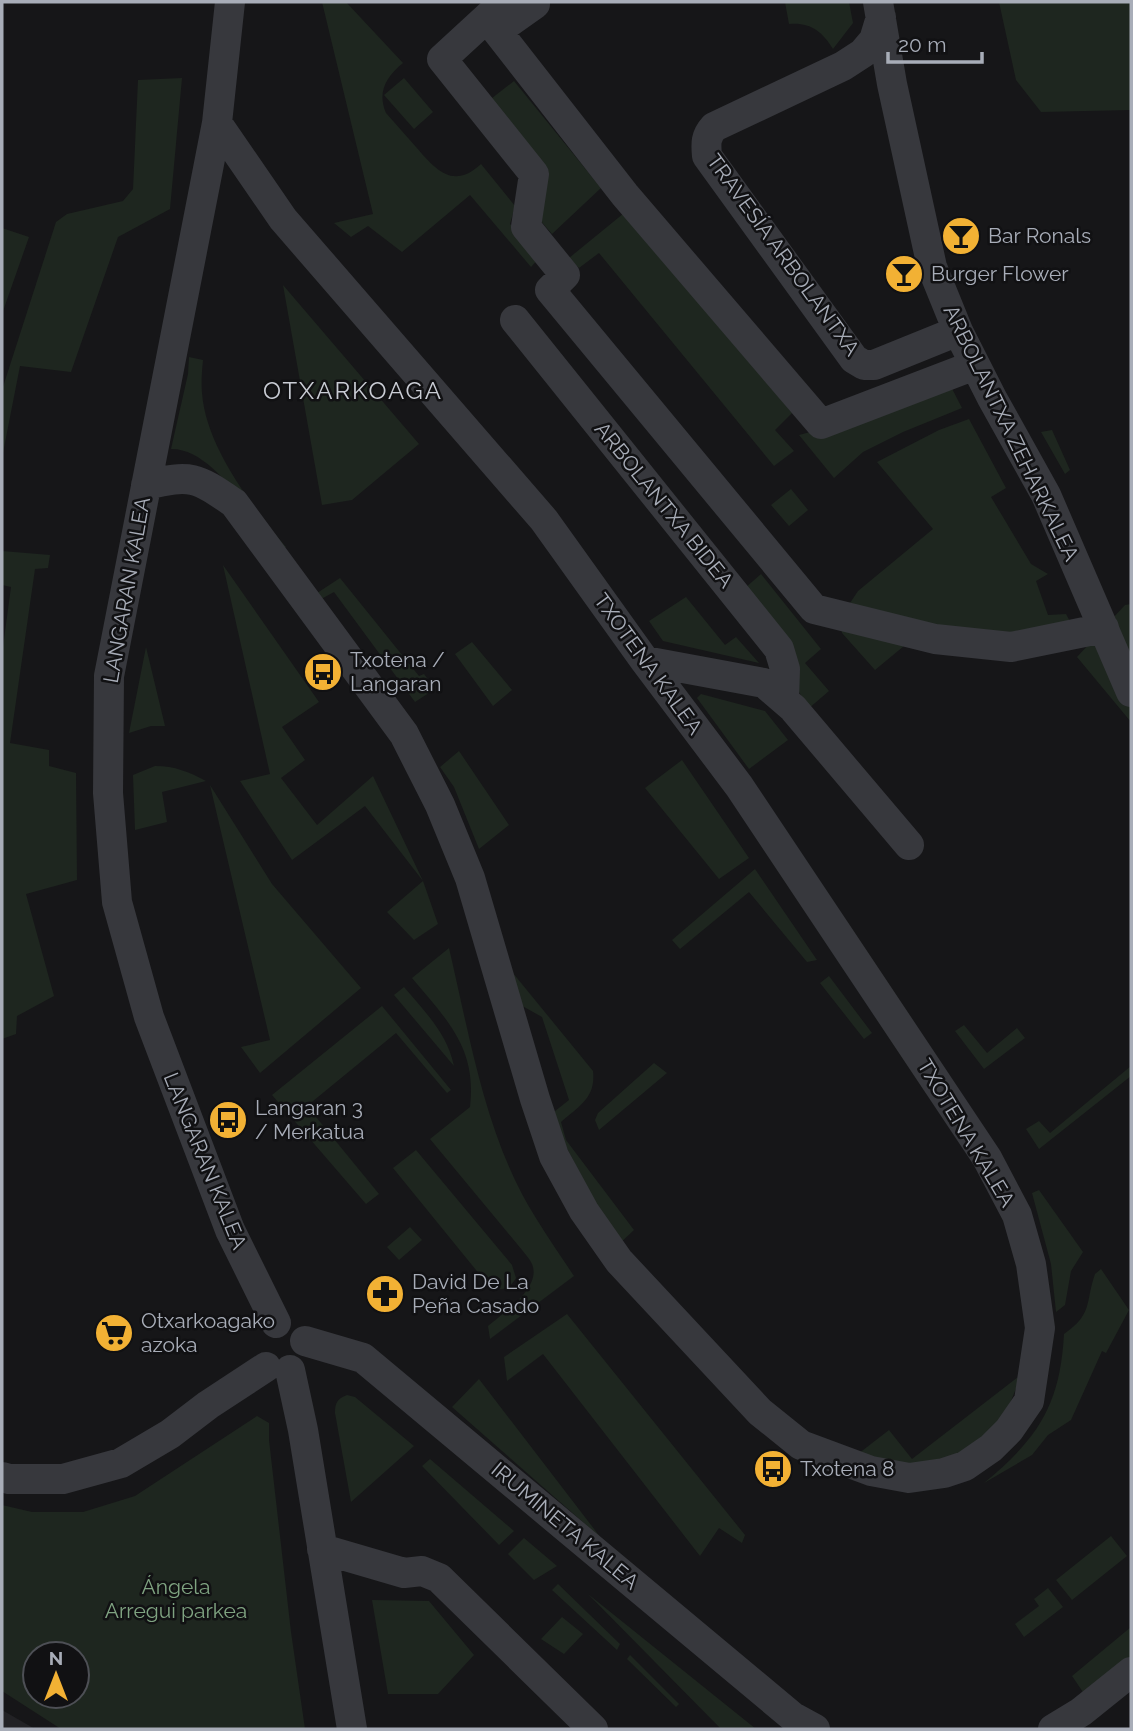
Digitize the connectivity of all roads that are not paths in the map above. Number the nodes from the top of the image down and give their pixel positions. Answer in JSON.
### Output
{"nodes":[{"id":1,"x":230,"y":2,"type":"edge"},
{"id":2,"x":505,"y":2,"type":"edge"},
{"id":3,"x":533,"y":2,"type":"edge"},
{"id":4,"x":880,"y":9,"type":"edge"},
{"id":5,"x":216,"y":123,"type":"junction"},
{"id":6,"x":515,"y":320,"type":"dead end"},
{"id":7,"x":958,"y":331,"type":"junction"},
{"id":8,"x":975,"y":365,"type":"junction"},
{"id":9,"x":146,"y":485,"type":"junction"},
{"id":10,"x":1104,"y":628,"type":"junction"},
{"id":11,"x":645,"y":662,"type":"junction"},
{"id":12,"x":1131,"y":692,"type":"edge"},
{"id":13,"x":784,"y":700,"type":"junction"},
{"id":14,"x":909,"y":845,"type":"dead end"},
{"id":15,"x":276,"y":1322,"type":"junction"},
{"id":16,"x":305,"y":1342,"type":"junction"},
{"id":17,"x":278,"y":1369,"type":"junction"},
{"id":18,"x":2,"y":1477,"type":"edge"},
{"id":19,"x":322,"y":1549,"type":"junction"},
{"id":20,"x":1131,"y":1672,"type":"edge"},
{"id":21,"x":352,"y":1729,"type":"edge"},
{"id":22,"x":593,"y":1729,"type":"edge"},
{"id":23,"x":815,"y":1729,"type":"edge"},
{"id":24,"x":1053,"y":1729,"type":"edge"}],
"edges":[{"from":1,"to":5,"type":"street","name":"LANGARAN KALEA"},
{"from":2,"to":10,"type":"street"},
{"from":3,"to":8,"type":"street"},
{"from":4,"to":7,"type":"street","name":"ARBOLANTXA ZEHARKALEA"},
{"from":4,"to":7,"type":"street","name":"TRAVESÍA ARBOLANTXA"},
{"from":5,"to":9,"type":"street","name":"LANGARAN KALEA"},
{"from":5,"to":11,"type":"street","name":"TXOTENA KALEA"},
{"from":6,"to":13,"type":"street","name":"ARBOLANTXA BIDEA"},
{"from":7,"to":8,"type":"street","name":"ARBOLANTXA ZEHARKALEA"},
{"from":8,"to":10,"type":"street","name":"ARBOLANTXA ZEHARKALEA"},
{"from":9,"to":11,"type":"street","name":"TXOTENA KALEA"},
{"from":9,"to":15,"type":"street","name":"LANGARAN KALEA"},
{"from":10,"to":12,"type":"street","name":"ARBOLANTXA ZEHARKALEA"},
{"from":11,"to":13,"type":"street"},
{"from":13,"to":14,"type":"street"},
{"from":15,"to":16,"type":"street"},
{"from":15,"to":17,"type":"street"},
{"from":16,"to":17,"type":"street"},
{"from":16,"to":23,"type":"street","name":"IRUMINETA KALEA"},
{"from":17,"to":18,"type":"street"},
{"from":17,"to":19,"type":"street"},
{"from":19,"to":21,"type":"street"},
{"from":19,"to":22,"type":"street"},
{"from":20,"to":24,"type":"street"}]}
